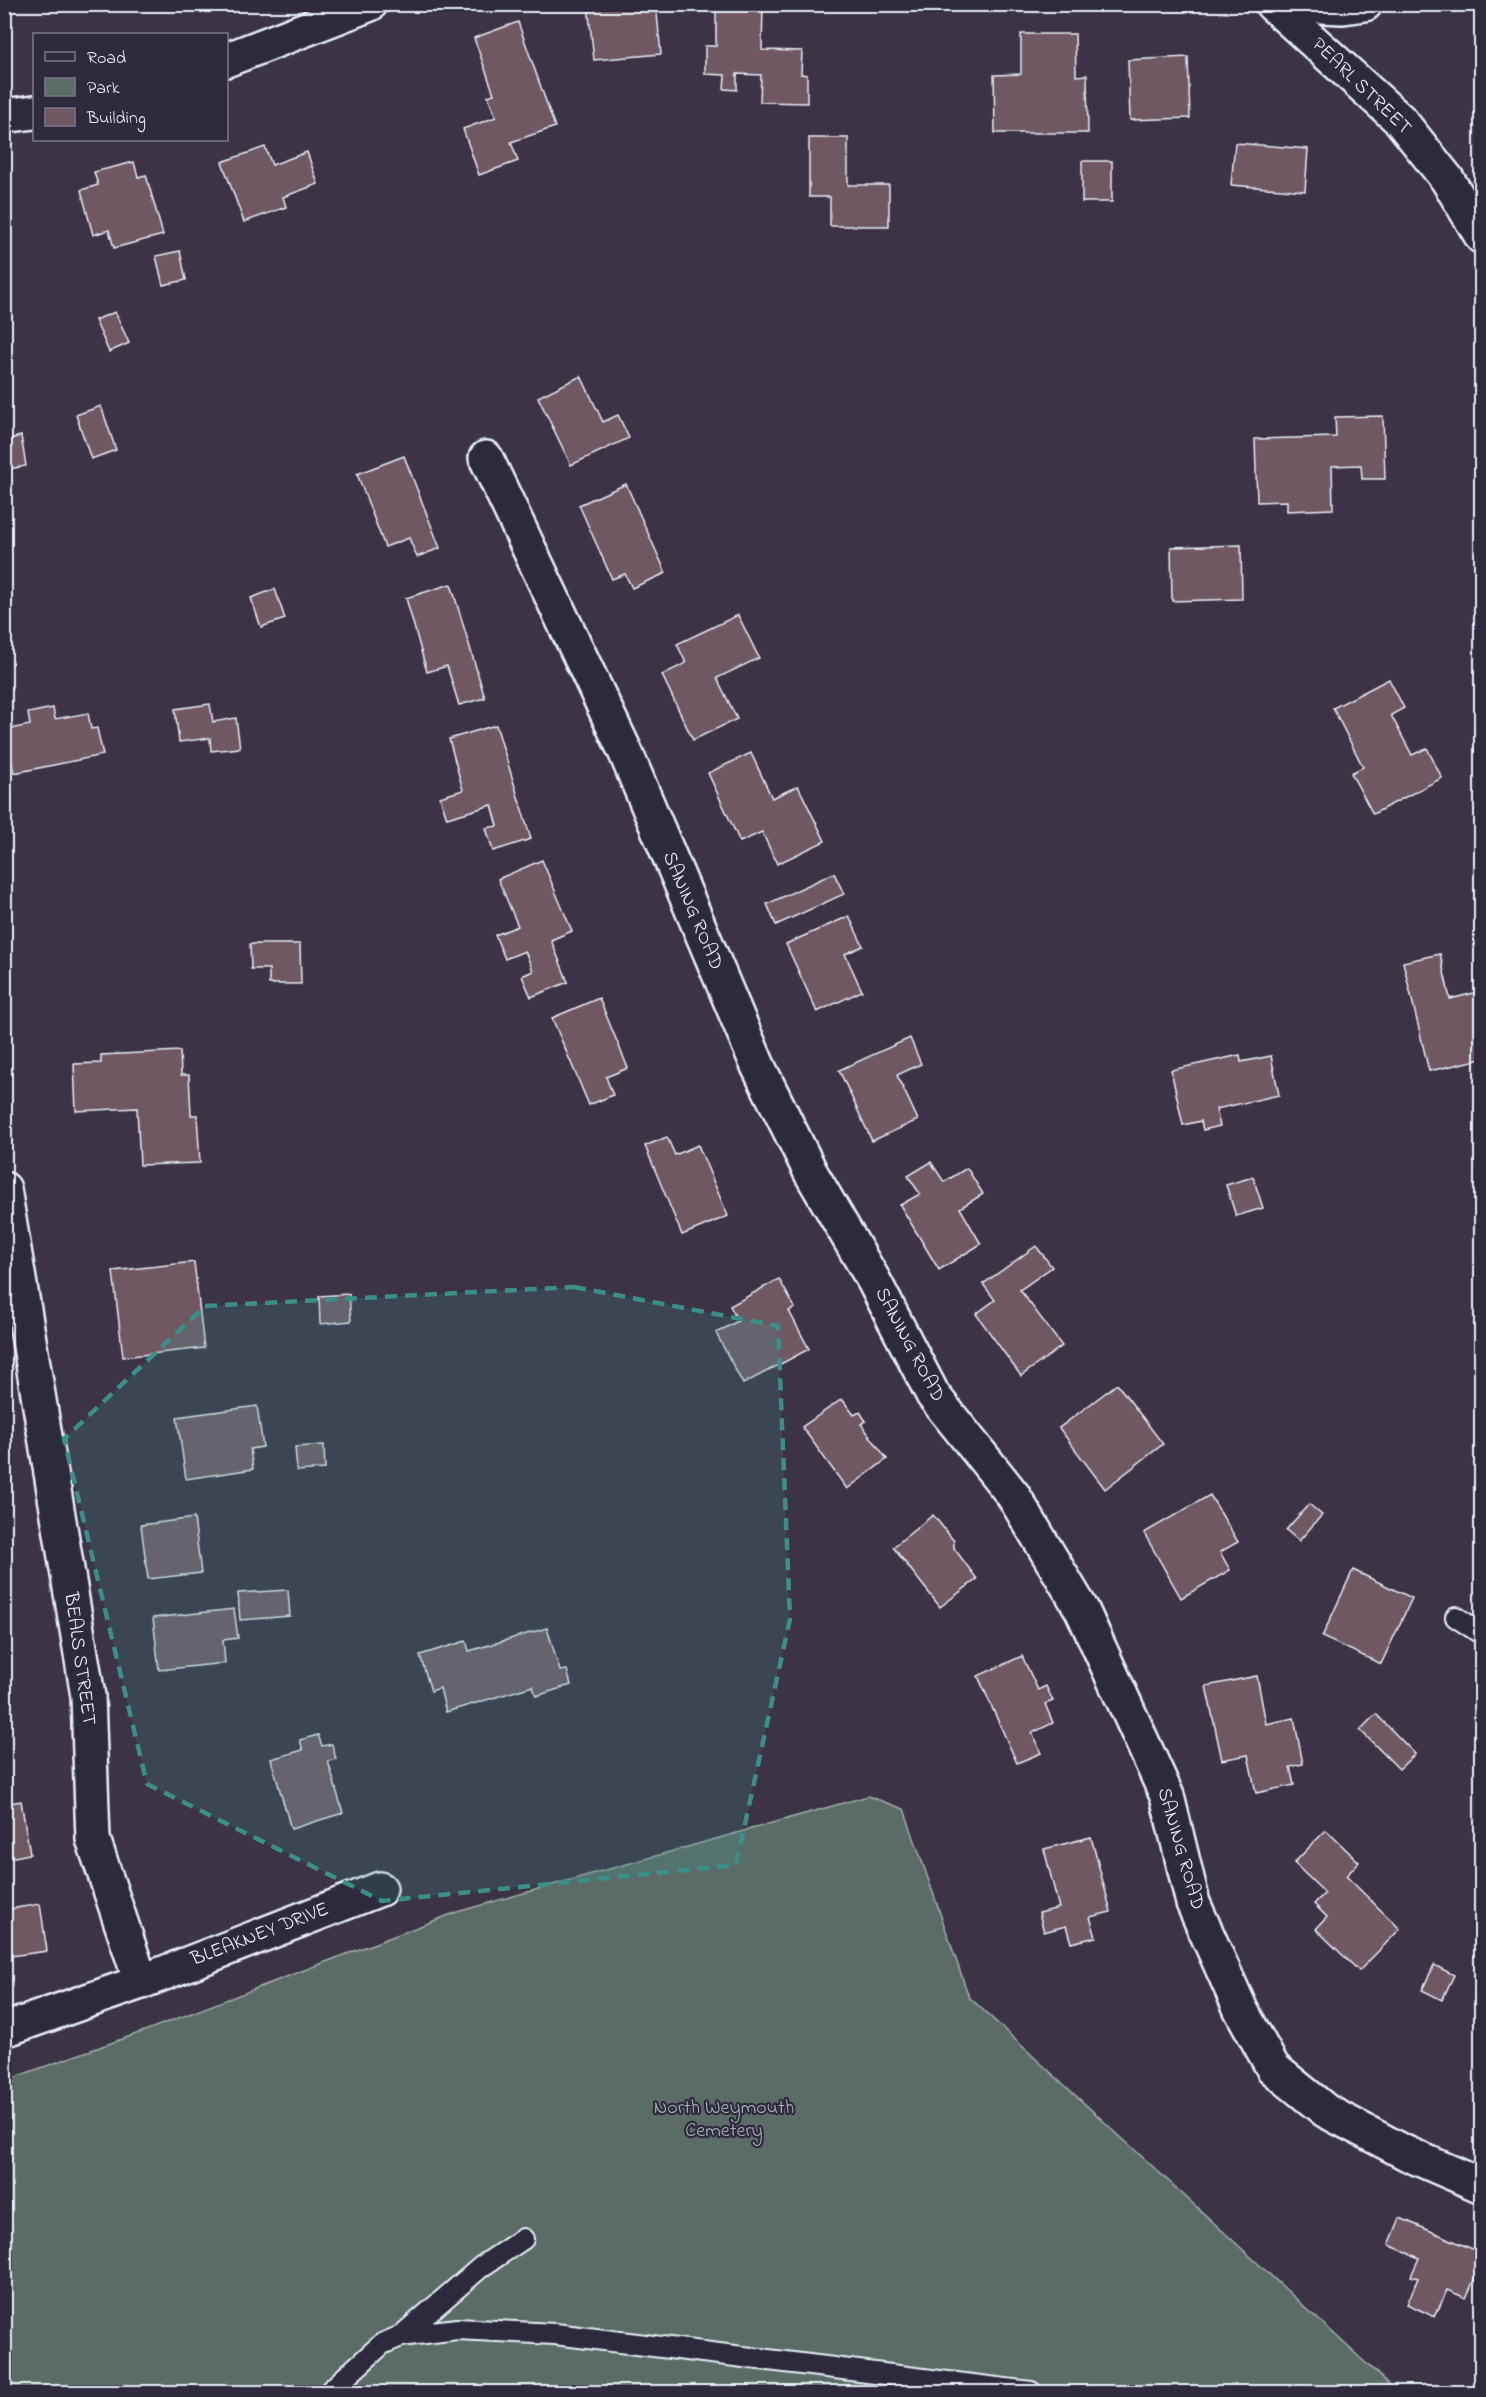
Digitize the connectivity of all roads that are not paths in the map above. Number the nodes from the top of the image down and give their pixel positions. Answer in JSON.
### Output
{"nodes":[{"id":1,"x":370,"y":4,"type":"edge"},
{"id":2,"x":1272,"y":4,"type":"edge"},
{"id":3,"x":1278,"y":4,"type":"edge"},
{"id":4,"x":1365,"y":4,"type":"edge"},
{"id":5,"x":228,"y":59,"type":"edge"},
{"id":6,"x":33,"y":112,"type":"edge"},
{"id":7,"x":4,"y":116,"type":"edge"},
{"id":8,"x":1482,"y":237,"type":"edge"},
{"id":9,"x":486,"y":458,"type":"dead end"},
{"id":10,"x":4,"y":1189,"type":"edge"},
{"id":11,"x":1456,"y":1617,"type":"dead end"},
{"id":12,"x":1482,"y":1634,"type":"edge"},
{"id":13,"x":380,"y":1889,"type":"dead end"},
{"id":14,"x":141,"y":1982,"type":"junction"},
{"id":15,"x":4,"y":2030,"type":"edge"},
{"id":16,"x":1482,"y":2186,"type":"edge"},
{"id":17,"x":523,"y":2239,"type":"dead end"},
{"id":18,"x":401,"y":2336,"type":"junction"},
{"id":19,"x":329,"y":2392,"type":"edge"},
{"id":20,"x":1031,"y":2392,"type":"edge"}],
"edges":[{"from":1,"to":5,"type":"street"},
{"from":2,"to":8,"type":"street","name":"PEARL STREET"},
{"from":3,"to":4,"type":"street","name":"PEARL STREET"},
{"from":6,"to":7,"type":"street"},
{"from":9,"to":16,"type":"street","name":"SANING ROAD"},
{"from":10,"to":14,"type":"street","name":"BEALS STREET"},
{"from":11,"to":12,"type":"lane"},
{"from":13,"to":14,"type":"street","name":"BLEAKNEY DRIVE"},
{"from":14,"to":15,"type":"street"},
{"from":17,"to":18,"type":"lane"},
{"from":18,"to":19,"type":"lane"},
{"from":18,"to":20,"type":"lane"}]}
